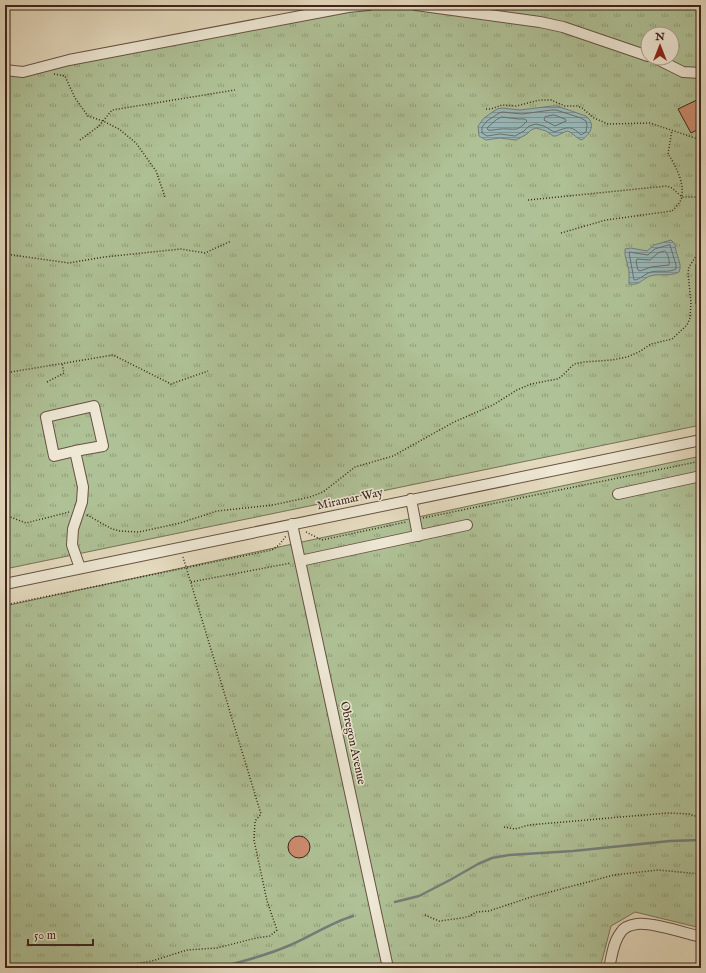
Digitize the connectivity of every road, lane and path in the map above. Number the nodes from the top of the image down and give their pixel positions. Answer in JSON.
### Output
{"nodes":[{"id":1,"x":369,"y":5,"type":"edge"},
{"id":2,"x":416,"y":5,"type":"edge"},
{"id":3,"x":640,"y":53,"type":"edge"},
{"id":4,"x":671,"y":66,"type":"edge"},
{"id":5,"x":5,"y":70,"type":"edge"},
{"id":6,"x":701,"y":72,"type":"edge"},
{"id":7,"x":51,"y":74,"type":"dead end"},
{"id":8,"x":235,"y":90,"type":"dead end"},
{"id":9,"x":486,"y":109,"type":"dead end"},
{"id":10,"x":103,"y":121,"type":"junction"},
{"id":11,"x":672,"y":130,"type":"junction"},
{"id":12,"x":80,"y":140,"type":"dead end"},
{"id":13,"x":701,"y":140,"type":"edge"},
{"id":14,"x":165,"y":197,"type":"dead end"},
{"id":15,"x":682,"y":197,"type":"junction"},
{"id":16,"x":528,"y":200,"type":"dead end"},
{"id":17,"x":701,"y":203,"type":"edge"},
{"id":18,"x":701,"y":216,"type":"edge"},
{"id":19,"x":561,"y":233,"type":"dead end"},
{"id":20,"x":231,"y":241,"type":"dead end"},
{"id":21,"x":5,"y":254,"type":"edge"},
{"id":22,"x":62,"y":363,"type":"junction"},
{"id":23,"x":208,"y":371,"type":"dead end"},
{"id":24,"x":5,"y":373,"type":"edge"},
{"id":25,"x":47,"y":382,"type":"dead end"},
{"id":26,"x":701,"y":440,"type":"edge"},
{"id":27,"x":75,"y":451,"type":"junction"},
{"id":28,"x":701,"y":461,"type":"edge"},
{"id":29,"x":701,"y":476,"type":"edge"},
{"id":30,"x":618,"y":494,"type":"dead end"},
{"id":31,"x":411,"y":499,"type":"junction"},
{"id":32,"x":79,"y":511,"type":"junction"},
{"id":33,"x":5,"y":515,"type":"edge"},
{"id":34,"x":415,"y":520,"type":"junction"},
{"id":35,"x":468,"y":525,"type":"dead end"},
{"id":36,"x":293,"y":528,"type":"junction"},
{"id":37,"x":418,"y":536,"type":"junction"},
{"id":38,"x":180,"y":547,"type":"junction"},
{"id":39,"x":300,"y":561,"type":"junction"},
{"id":40,"x":80,"y":568,"type":"junction"},
{"id":41,"x":186,"y":568,"type":"junction"},
{"id":42,"x":190,"y":582,"type":"junction"},
{"id":43,"x":5,"y":584,"type":"edge"},
{"id":44,"x":5,"y":605,"type":"edge"},
{"id":45,"x":701,"y":818,"type":"edge"},
{"id":46,"x":504,"y":827,"type":"dead end"},
{"id":47,"x":701,"y":874,"type":"edge"},
{"id":48,"x":425,"y":915,"type":"dead end"},
{"id":49,"x":701,"y":937,"type":"edge"},
{"id":50,"x":111,"y":968,"type":"edge"},
{"id":51,"x":284,"y":968,"type":"edge"},
{"id":52,"x":298,"y":968,"type":"edge"},
{"id":53,"x":388,"y":968,"type":"edge"},
{"id":54,"x":610,"y":968,"type":"edge"}],
"edges":[{"from":1,"to":5,"type":"street"},
{"from":2,"to":3,"type":"street"},
{"from":4,"to":6,"type":"street"},
{"from":7,"to":10,"type":"path"},
{"from":8,"to":10,"type":"path"},
{"from":9,"to":11,"type":"path"},
{"from":10,"to":12,"type":"path"},
{"from":10,"to":14,"type":"path"},
{"from":11,"to":13,"type":"path"},
{"from":11,"to":15,"type":"path"},
{"from":15,"to":16,"type":"path"},
{"from":15,"to":17,"type":"path"},
{"from":15,"to":19,"type":"path"},
{"from":18,"to":32,"type":"path"},
{"from":20,"to":21,"type":"path"},
{"from":22,"to":23,"type":"path"},
{"from":22,"to":24,"type":"path"},
{"from":22,"to":25,"type":"path"},
{"from":26,"to":31,"type":"street","name":"Miramar Way"},
{"from":27,"to":27,"type":"street"},
{"from":27,"to":32,"type":"street"},
{"from":28,"to":34,"type":"path"},
{"from":29,"to":30,"type":"street"},
{"from":31,"to":34,"type":"street"},
{"from":31,"to":36,"type":"street","name":"Miramar Way"},
{"from":32,"to":33,"type":"path"},
{"from":32,"to":40,"type":"street"},
{"from":34,"to":36,"type":"path"},
{"from":34,"to":37,"type":"street"},
{"from":35,"to":37,"type":"street"},
{"from":36,"to":38,"type":"street","name":"Miramar Way"},
{"from":36,"to":39,"type":"street","name":"Obregon Avenue"},
{"from":36,"to":41,"type":"path"},
{"from":37,"to":39,"type":"street"},
{"from":38,"to":40,"type":"street","name":"Miramar Way"},
{"from":38,"to":41,"type":"path"},
{"from":39,"to":42,"type":"path"},
{"from":39,"to":53,"type":"street","name":"Obregon Avenue"},
{"from":40,"to":43,"type":"street","name":"Miramar Way"},
{"from":41,"to":42,"type":"path"},
{"from":41,"to":44,"type":"path"},
{"from":42,"to":50,"type":"path"},
{"from":45,"to":46,"type":"path"},
{"from":47,"to":48,"type":"path"},
{"from":49,"to":54,"type":"street"},
{"from":51,"to":52,"type":"path"}]}
